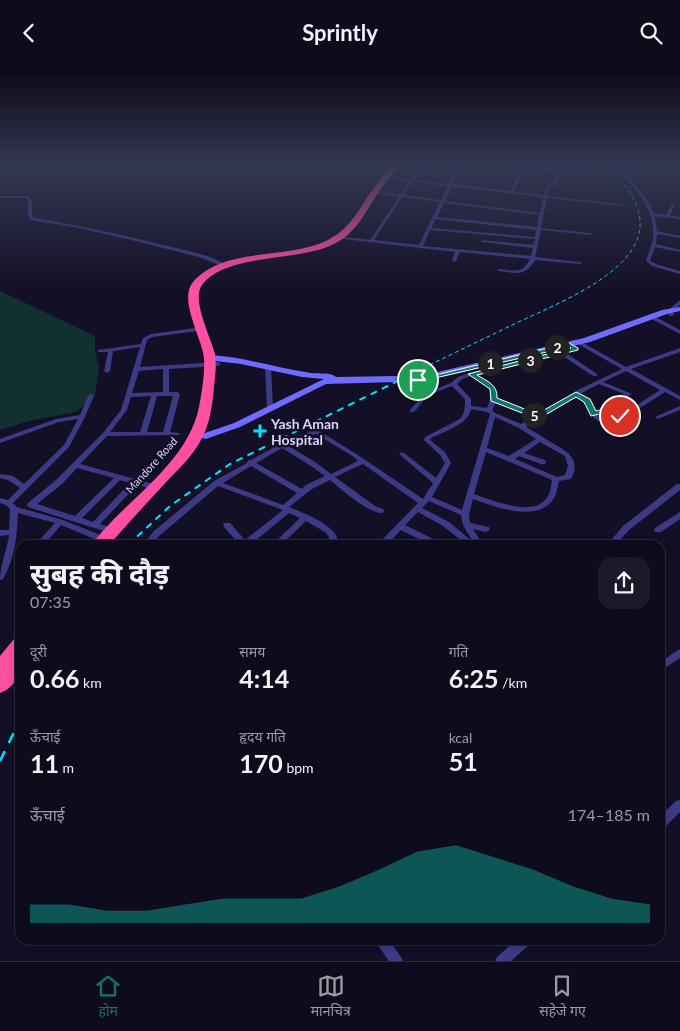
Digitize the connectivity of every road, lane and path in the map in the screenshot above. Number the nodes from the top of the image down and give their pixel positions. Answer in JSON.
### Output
{"nodes":[{"id":1,"x":30,"y":208,"type":"edge"},
{"id":2,"x":365,"y":208,"type":"edge"},
{"id":3,"x":368,"y":208,"type":"edge"},
{"id":4,"x":392,"y":208,"type":"edge"},
{"id":5,"x":439,"y":208,"type":"edge"},
{"id":6,"x":485,"y":208,"type":"edge"},
{"id":7,"x":543,"y":208,"type":"edge"},
{"id":8,"x":649,"y":208,"type":"edge"},
{"id":9,"x":672,"y":208,"type":"edge"},
{"id":10,"x":542,"y":214,"type":"junction"},
{"id":11,"x":652,"y":214,"type":"junction"},
{"id":12,"x":668,"y":216,"type":"junction"},
{"id":13,"x":434,"y":218,"type":"junction"},
{"id":14,"x":680,"y":218,"type":"edge"},
{"id":15,"x":539,"y":229,"type":"junction"},
{"id":16,"x":427,"y":231,"type":"junction"},
{"id":17,"x":655,"y":232,"type":"junction"},
{"id":18,"x":590,"y":233,"type":"dead end"},
{"id":19,"x":680,"y":237,"type":"edge"},
{"id":20,"x":345,"y":238,"type":"junction"},
{"id":21,"x":537,"y":238,"type":"junction"},
{"id":22,"x":371,"y":241,"type":"junction"},
{"id":23,"x":482,"y":241,"type":"dead end"},
{"id":24,"x":653,"y":245,"type":"junction"},
{"id":25,"x":420,"y":247,"type":"junction"},
{"id":26,"x":535,"y":247,"type":"junction"},
{"id":27,"x":446,"y":249,"type":"junction"},
{"id":28,"x":458,"y":251,"type":"junction"},
{"id":29,"x":680,"y":251,"type":"edge"},
{"id":30,"x":480,"y":253,"type":"junction"},
{"id":31,"x":486,"y":253,"type":"junction"},
{"id":32,"x":533,"y":258,"type":"junction"},
{"id":33,"x":454,"y":261,"type":"dead end"},
{"id":34,"x":484,"y":263,"type":"dead end"},
{"id":35,"x":580,"y":263,"type":"dead end"},
{"id":36,"x":226,"y":266,"type":"junction"},
{"id":37,"x":499,"y":270,"type":"dead end"},
{"id":38,"x":680,"y":273,"type":"edge"},
{"id":39,"x":677,"y":310,"type":"edge"},
{"id":40,"x":655,"y":318,"type":"junction"},
{"id":41,"x":203,"y":329,"type":"junction"},
{"id":42,"x":678,"y":330,"type":"edge"},
{"id":43,"x":574,"y":343,"type":"junction"},
{"id":44,"x":144,"y":345,"type":"junction"},
{"id":45,"x":111,"y":349,"type":"junction"},
{"id":46,"x":680,"y":350,"type":"edge"},
{"id":47,"x":100,"y":351,"type":"dead end"},
{"id":48,"x":561,"y":353,"type":"junction"},
{"id":49,"x":214,"y":361,"type":"junction"},
{"id":50,"x":166,"y":367,"type":"junction"},
{"id":51,"x":268,"y":367,"type":"junction"},
{"id":52,"x":136,"y":369,"type":"junction"},
{"id":53,"x":626,"y":369,"type":"junction"},
{"id":54,"x":107,"y":371,"type":"dead end"},
{"id":55,"x":471,"y":374,"type":"junction"},
{"id":56,"x":595,"y":375,"type":"dead end"},
{"id":57,"x":405,"y":378,"type":"junction"},
{"id":58,"x":598,"y":382,"type":"junction"},
{"id":59,"x":453,"y":384,"type":"junction"},
{"id":60,"x":664,"y":391,"type":"junction"},
{"id":61,"x":155,"y":394,"type":"junction"},
{"id":62,"x":166,"y":394,"type":"junction"},
{"id":63,"x":576,"y":394,"type":"junction"},
{"id":64,"x":129,"y":395,"type":"junction"},
{"id":65,"x":91,"y":397,"type":"dead end"},
{"id":66,"x":494,"y":399,"type":"junction"},
{"id":67,"x":680,"y":399,"type":"edge"},
{"id":68,"x":468,"y":407,"type":"junction"},
{"id":69,"x":270,"y":408,"type":"junction"},
{"id":70,"x":680,"y":408,"type":"edge"},
{"id":71,"x":412,"y":411,"type":"dead end"},
{"id":72,"x":611,"y":411,"type":"junction"},
{"id":73,"x":491,"y":412,"type":"junction"},
{"id":74,"x":672,"y":412,"type":"junction"},
{"id":75,"x":594,"y":414,"type":"junction"},
{"id":76,"x":680,"y":416,"type":"edge"},
{"id":77,"x":82,"y":417,"type":"junction"},
{"id":78,"x":537,"y":417,"type":"junction"},
{"id":79,"x":658,"y":417,"type":"dead end"},
{"id":80,"x":521,"y":427,"type":"junction"},
{"id":81,"x":616,"y":431,"type":"dead end"},
{"id":82,"x":105,"y":434,"type":"junction"},
{"id":83,"x":166,"y":434,"type":"junction"},
{"id":84,"x":143,"y":435,"type":"junction"},
{"id":85,"x":177,"y":435,"type":"dead end"},
{"id":86,"x":206,"y":436,"type":"junction"},
{"id":87,"x":541,"y":438,"type":"junction"},
{"id":88,"x":0,"y":441,"type":"edge"},
{"id":89,"x":282,"y":445,"type":"junction"},
{"id":90,"x":483,"y":449,"type":"junction"},
{"id":91,"x":518,"y":453,"type":"junction"},
{"id":92,"x":402,"y":454,"type":"dead end"},
{"id":93,"x":510,"y":459,"type":"junction"},
{"id":94,"x":363,"y":461,"type":"junction"},
{"id":95,"x":250,"y":462,"type":"junction"},
{"id":96,"x":543,"y":462,"type":"dead end"},
{"id":97,"x":75,"y":465,"type":"junction"},
{"id":98,"x":0,"y":476,"type":"edge"},
{"id":99,"x":119,"y":477,"type":"junction"},
{"id":100,"x":331,"y":477,"type":"junction"},
{"id":101,"x":556,"y":479,"type":"junction"},
{"id":102,"x":135,"y":482,"type":"junction"},
{"id":103,"x":437,"y":482,"type":"junction"},
{"id":104,"x":217,"y":483,"type":"junction"},
{"id":105,"x":680,"y":486,"type":"edge"},
{"id":106,"x":24,"y":487,"type":"junction"},
{"id":107,"x":154,"y":487,"type":"junction"},
{"id":108,"x":301,"y":493,"type":"junction"},
{"id":109,"x":471,"y":496,"type":"junction"},
{"id":110,"x":0,"y":500,"type":"edge"},
{"id":111,"x":423,"y":503,"type":"junction"},
{"id":112,"x":12,"y":506,"type":"junction"},
{"id":113,"x":286,"y":509,"type":"junction"},
{"id":114,"x":380,"y":511,"type":"dead end"},
{"id":115,"x":465,"y":515,"type":"junction"},
{"id":116,"x":680,"y":515,"type":"edge"},
{"id":117,"x":305,"y":518,"type":"junction"},
{"id":118,"x":77,"y":519,"type":"junction"},
{"id":119,"x":60,"y":522,"type":"junction"},
{"id":120,"x":95,"y":525,"type":"junction"},
{"id":121,"x":227,"y":525,"type":"dead end"},
{"id":122,"x":466,"y":525,"type":"junction"},
{"id":123,"x":400,"y":526,"type":"junction"},
{"id":124,"x":486,"y":529,"type":"dead end"},
{"id":125,"x":658,"y":530,"type":"dead end"},
{"id":126,"x":13,"y":532,"type":"junction"},
{"id":127,"x":0,"y":533,"type":"edge"},
{"id":128,"x":44,"y":540,"type":"edge"},
{"id":129,"x":107,"y":540,"type":"edge"},
{"id":130,"x":151,"y":540,"type":"edge"},
{"id":131,"x":240,"y":540,"type":"edge"},
{"id":132,"x":251,"y":540,"type":"edge"},
{"id":133,"x":281,"y":540,"type":"edge"},
{"id":134,"x":332,"y":540,"type":"edge"},
{"id":135,"x":386,"y":540,"type":"edge"},
{"id":136,"x":428,"y":540,"type":"edge"},
{"id":137,"x":466,"y":540,"type":"edge"},
{"id":138,"x":476,"y":540,"type":"edge"},
{"id":139,"x":615,"y":540,"type":"edge"},
{"id":140,"x":4,"y":563,"type":"edge"},
{"id":141,"x":0,"y":577,"type":"edge"},
{"id":142,"x":15,"y":651,"type":"edge"},
{"id":143,"x":680,"y":653,"type":"edge"},
{"id":144,"x":6,"y":664,"type":"edge"},
{"id":145,"x":665,"y":664,"type":"edge"},
{"id":146,"x":0,"y":685,"type":"edge"},
{"id":147,"x":680,"y":805,"type":"edge"},
{"id":148,"x":665,"y":819,"type":"edge"},
{"id":149,"x":385,"y":945,"type":"edge"},
{"id":150,"x":520,"y":945,"type":"edge"},
{"id":151,"x":397,"y":961,"type":"edge"},
{"id":152,"x":501,"y":961,"type":"edge"}],
"edges":[{"from":1,"to":36,"type":"street"},
{"from":2,"to":36,"type":"highway","name":"Mandore Road"},
{"from":3,"to":20,"type":"highway","name":"Mandore Road"},
{"from":4,"to":22,"type":"street"},
{"from":5,"to":13,"type":"street"},
{"from":6,"to":10,"type":"street"},
{"from":7,"to":10,"type":"street"},
{"from":8,"to":11,"type":"street"},
{"from":9,"to":12,"type":"street"},
{"from":10,"to":15,"type":"street"},
{"from":11,"to":12,"type":"street"},
{"from":11,"to":17,"type":"street"},
{"from":12,"to":14,"type":"street"},
{"from":13,"to":15,"type":"street"},
{"from":13,"to":16,"type":"street"},
{"from":15,"to":18,"type":"street"},
{"from":15,"to":21,"type":"street"},
{"from":16,"to":21,"type":"street"},
{"from":16,"to":25,"type":"street"},
{"from":17,"to":19,"type":"street"},
{"from":17,"to":24,"type":"street"},
{"from":20,"to":22,"type":"street"},
{"from":20,"to":49,"type":"highway","name":"Mandore Road"},
{"from":21,"to":26,"type":"street"},
{"from":22,"to":25,"type":"street"},
{"from":23,"to":26,"type":"street"},
{"from":24,"to":29,"type":"street"},
{"from":24,"to":38,"type":"street"},
{"from":25,"to":27,"type":"street"},
{"from":26,"to":32,"type":"street"},
{"from":27,"to":28,"type":"street"},
{"from":27,"to":30,"type":"street"},
{"from":28,"to":30,"type":"street"},
{"from":28,"to":33,"type":"street"},
{"from":30,"to":31,"type":"street"},
{"from":31,"to":32,"type":"street"},
{"from":31,"to":34,"type":"street"},
{"from":32,"to":35,"type":"street"},
{"from":32,"to":37,"type":"street"},
{"from":36,"to":41,"type":"highway","name":"Mandore Road"},
{"from":39,"to":40,"type":"main road"},
{"from":40,"to":42,"type":"street"},
{"from":40,"to":43,"type":"main road"},
{"from":41,"to":44,"type":"street"},
{"from":41,"to":49,"type":"highway","name":"Mandore Road"},
{"from":43,"to":48,"type":"street"},
{"from":43,"to":53,"type":"street"},
{"from":43,"to":57,"type":"main road"},
{"from":44,"to":45,"type":"street"},
{"from":44,"to":52,"type":"street"},
{"from":45,"to":47,"type":"street"},
{"from":45,"to":54,"type":"street"},
{"from":46,"to":53,"type":"street"},
{"from":48,"to":55,"type":"street"},
{"from":48,"to":56,"type":"street"},
{"from":49,"to":50,"type":"street"},
{"from":49,"to":51,"type":"main road"},
{"from":49,"to":86,"type":"highway","name":"Mandore Road"},
{"from":49,"to":107,"type":"highway","name":"Mandore Road"},
{"from":50,"to":52,"type":"street"},
{"from":50,"to":62,"type":"street"},
{"from":51,"to":57,"type":"main road"},
{"from":51,"to":69,"type":"street"},
{"from":52,"to":64,"type":"street"},
{"from":53,"to":58,"type":"street"},
{"from":53,"to":60,"type":"street"},
{"from":55,"to":59,"type":"street"},
{"from":55,"to":66,"type":"street"},
{"from":57,"to":69,"type":"main road"},
{"from":58,"to":63,"type":"street"},
{"from":58,"to":72,"type":"street"},
{"from":59,"to":68,"type":"street"},
{"from":59,"to":71,"type":"street"},
{"from":60,"to":67,"type":"street"},
{"from":60,"to":72,"type":"street"},
{"from":61,"to":62,"type":"street"},
{"from":61,"to":64,"type":"street"},
{"from":61,"to":84,"type":"street"},
{"from":62,"to":83,"type":"street"},
{"from":63,"to":75,"type":"street"},
{"from":63,"to":78,"type":"street"},
{"from":64,"to":82,"type":"street"},
{"from":65,"to":77,"type":"street"},
{"from":66,"to":73,"type":"street"},
{"from":66,"to":78,"type":"street"},
{"from":68,"to":73,"type":"street"},
{"from":68,"to":103,"type":"street"},
{"from":69,"to":86,"type":"main road"},
{"from":70,"to":74,"type":"street"},
{"from":72,"to":75,"type":"street"},
{"from":73,"to":80,"type":"street"},
{"from":73,"to":90,"type":"street"},
{"from":74,"to":76,"type":"street"},
{"from":74,"to":79,"type":"street"},
{"from":75,"to":81,"type":"street"},
{"from":77,"to":88,"type":"street"},
{"from":77,"to":106,"type":"street"},
{"from":78,"to":80,"type":"street"},
{"from":80,"to":87,"type":"street"},
{"from":82,"to":84,"type":"street"},
{"from":82,"to":97,"type":"street"},
{"from":83,"to":84,"type":"street"},
{"from":83,"to":85,"type":"street"},
{"from":86,"to":129,"type":"highway","name":"Mandore Road"},
{"from":87,"to":91,"type":"street"},
{"from":87,"to":101,"type":"street"},
{"from":89,"to":94,"type":"street"},
{"from":89,"to":95,"type":"street"},
{"from":89,"to":100,"type":"street"},
{"from":90,"to":93,"type":"street"},
{"from":90,"to":109,"type":"street"},
{"from":91,"to":93,"type":"street"},
{"from":91,"to":96,"type":"street"},
{"from":92,"to":103,"type":"street"},
{"from":93,"to":101,"type":"street"},
{"from":94,"to":100,"type":"street"},
{"from":94,"to":111,"type":"street"},
{"from":95,"to":104,"type":"street"},
{"from":95,"to":108,"type":"street"},
{"from":97,"to":99,"type":"street"},
{"from":97,"to":118,"type":"street"},
{"from":98,"to":106,"type":"street"},
{"from":99,"to":102,"type":"street"},
{"from":99,"to":118,"type":"street"},
{"from":100,"to":108,"type":"street"},
{"from":100,"to":114,"type":"street"},
{"from":101,"to":109,"type":"street"},
{"from":102,"to":107,"type":"street"},
{"from":102,"to":120,"type":"street"},
{"from":103,"to":111,"type":"street"},
{"from":104,"to":113,"type":"street"},
{"from":104,"to":130,"type":"street"},
{"from":105,"to":139,"type":"street"},
{"from":106,"to":112,"type":"street"},
{"from":107,"to":129,"type":"highway","name":"Mandore Road"},
{"from":108,"to":113,"type":"street"},
{"from":109,"to":115,"type":"street"},
{"from":110,"to":112,"type":"street"},
{"from":111,"to":115,"type":"street"},
{"from":111,"to":123,"type":"street"},
{"from":111,"to":137,"type":"street"},
{"from":112,"to":119,"type":"street"},
{"from":112,"to":126,"type":"street"},
{"from":113,"to":117,"type":"street"},
{"from":113,"to":132,"type":"street"},
{"from":115,"to":122,"type":"street"},
{"from":116,"to":125,"type":"street"},
{"from":117,"to":133,"type":"street"},
{"from":117,"to":134,"type":"street"},
{"from":118,"to":120,"type":"street"},
{"from":119,"to":128,"type":"street"},
{"from":119,"to":129,"type":"street"},
{"from":120,"to":129,"type":"street"},
{"from":121,"to":131,"type":"street"},
{"from":122,"to":124,"type":"street"},
{"from":122,"to":138,"type":"street"},
{"from":123,"to":135,"type":"street"},
{"from":123,"to":136,"type":"street"},
{"from":126,"to":127,"type":"street"},
{"from":126,"to":140,"type":"street"},
{"from":140,"to":141,"type":"street"},
{"from":142,"to":144,"type":"highway"},
{"from":143,"to":145,"type":"street"},
{"from":144,"to":146,"type":"highway"},
{"from":147,"to":148,"type":"street"},
{"from":149,"to":151,"type":"street"},
{"from":150,"to":152,"type":"street"}]}
